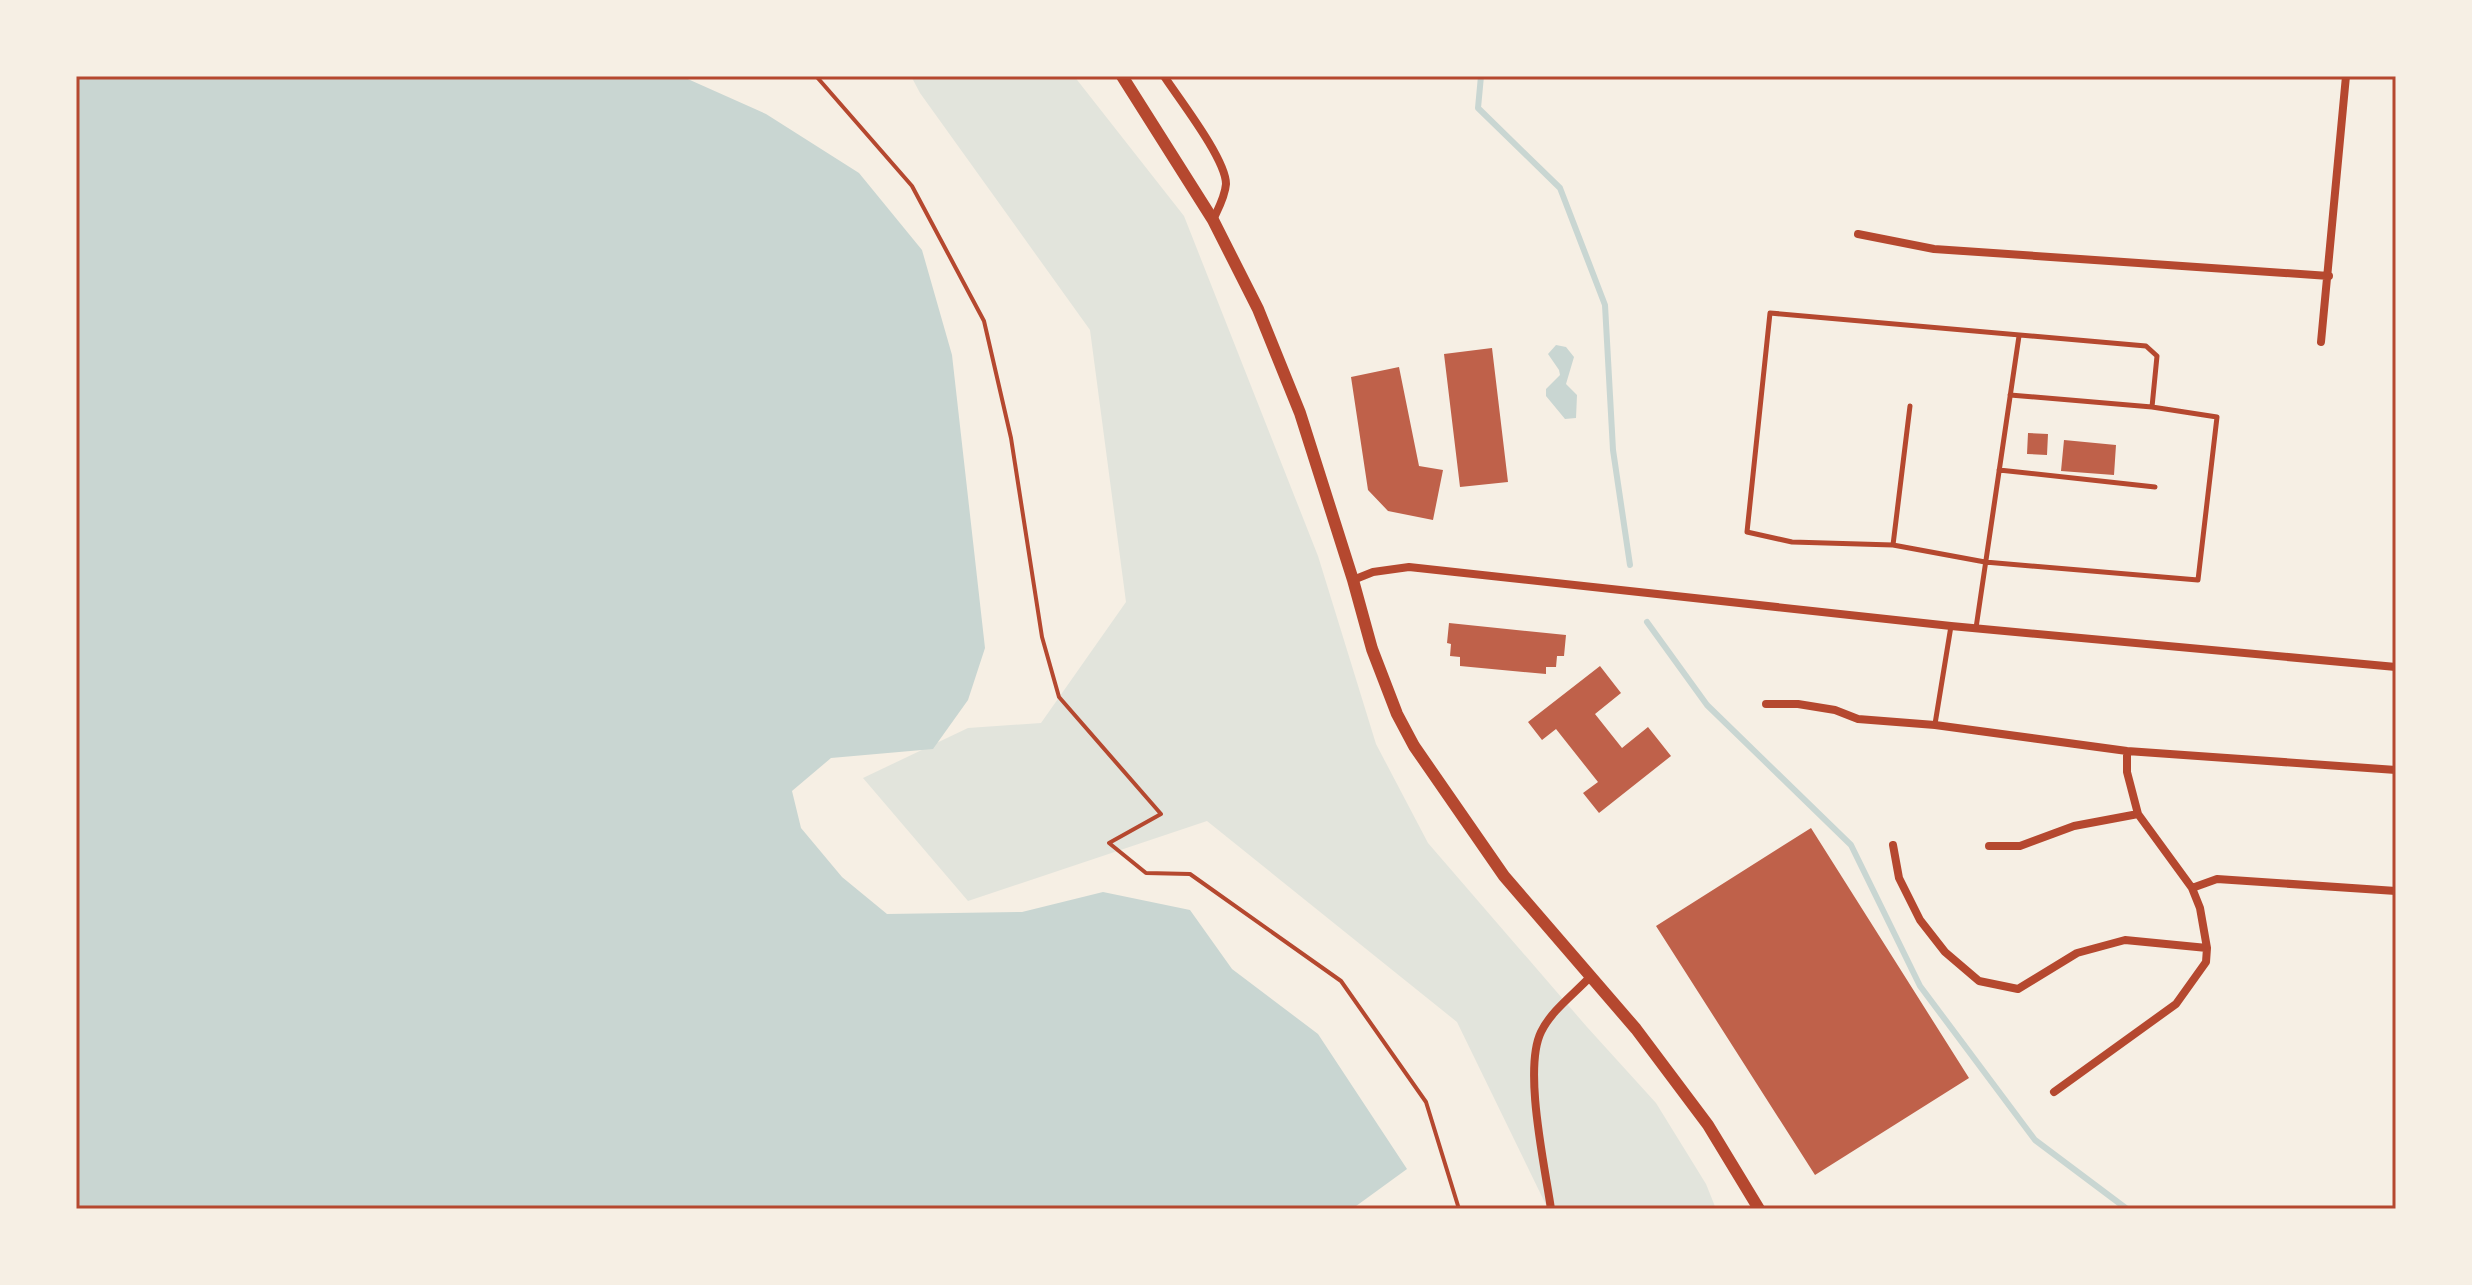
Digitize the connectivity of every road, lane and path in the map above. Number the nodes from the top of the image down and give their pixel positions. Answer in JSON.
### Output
{"nodes":[{"id":1,"x":816,"y":76,"type":"edge"},
{"id":2,"x":1122,"y":76,"type":"edge"},
{"id":3,"x":1164,"y":76,"type":"edge"},
{"id":4,"x":2346,"y":76,"type":"edge"},
{"id":5,"x":1213,"y":220,"type":"junction"},
{"id":6,"x":1858,"y":234,"type":"dead end"},
{"id":7,"x":2329,"y":276,"type":"junction"},
{"id":8,"x":2019,"y":336,"type":"junction"},
{"id":9,"x":2321,"y":342,"type":"dead end"},
{"id":10,"x":2010,"y":395,"type":"junction"},
{"id":11,"x":1910,"y":406,"type":"dead end"},
{"id":12,"x":2152,"y":407,"type":"junction"},
{"id":13,"x":1999,"y":470,"type":"junction"},
{"id":14,"x":2155,"y":487,"type":"dead end"},
{"id":15,"x":1893,"y":545,"type":"junction"},
{"id":16,"x":1985,"y":562,"type":"junction"},
{"id":17,"x":1353,"y":580,"type":"junction"},
{"id":18,"x":1951,"y":626,"type":"junction"},
{"id":19,"x":1976,"y":628,"type":"junction"},
{"id":20,"x":2396,"y":667,"type":"edge"},
{"id":21,"x":1766,"y":704,"type":"dead end"},
{"id":22,"x":1935,"y":725,"type":"junction"},
{"id":23,"x":2127,"y":751,"type":"junction"},
{"id":24,"x":2396,"y":770,"type":"edge"},
{"id":25,"x":2138,"y":814,"type":"junction"},
{"id":26,"x":1893,"y":845,"type":"dead end"},
{"id":27,"x":1989,"y":846,"type":"dead end"},
{"id":28,"x":2192,"y":888,"type":"junction"},
{"id":29,"x":2396,"y":891,"type":"edge"},
{"id":30,"x":2207,"y":948,"type":"junction"},
{"id":31,"x":1590,"y":977,"type":"junction"},
{"id":32,"x":2054,"y":1092,"type":"dead end"},
{"id":33,"x":1459,"y":1209,"type":"edge"},
{"id":34,"x":1551,"y":1209,"type":"edge"},
{"id":35,"x":1759,"y":1209,"type":"edge"}],
"edges":[{"from":1,"to":33,"type":"path"},
{"from":2,"to":5,"type":"street"},
{"from":3,"to":5,"type":"street"},
{"from":4,"to":7,"type":"street"},
{"from":5,"to":17,"type":"street"},
{"from":6,"to":7,"type":"street"},
{"from":7,"to":9,"type":"street"},
{"from":8,"to":10,"type":"lane"},
{"from":8,"to":12,"type":"lane"},
{"from":8,"to":15,"type":"lane"},
{"from":10,"to":12,"type":"lane"},
{"from":10,"to":13,"type":"lane"},
{"from":11,"to":15,"type":"lane"},
{"from":12,"to":16,"type":"lane"},
{"from":13,"to":14,"type":"lane"},
{"from":13,"to":16,"type":"lane"},
{"from":15,"to":16,"type":"lane"},
{"from":16,"to":19,"type":"lane"},
{"from":17,"to":18,"type":"street"},
{"from":17,"to":31,"type":"street"},
{"from":18,"to":19,"type":"street"},
{"from":18,"to":22,"type":"lane"},
{"from":19,"to":20,"type":"street"},
{"from":21,"to":22,"type":"street"},
{"from":22,"to":23,"type":"street"},
{"from":23,"to":24,"type":"street"},
{"from":23,"to":25,"type":"street"},
{"from":25,"to":27,"type":"street"},
{"from":25,"to":28,"type":"street"},
{"from":26,"to":30,"type":"street"},
{"from":28,"to":29,"type":"street"},
{"from":28,"to":30,"type":"street"},
{"from":30,"to":32,"type":"street"},
{"from":31,"to":34,"type":"street"},
{"from":31,"to":35,"type":"street"}]}
